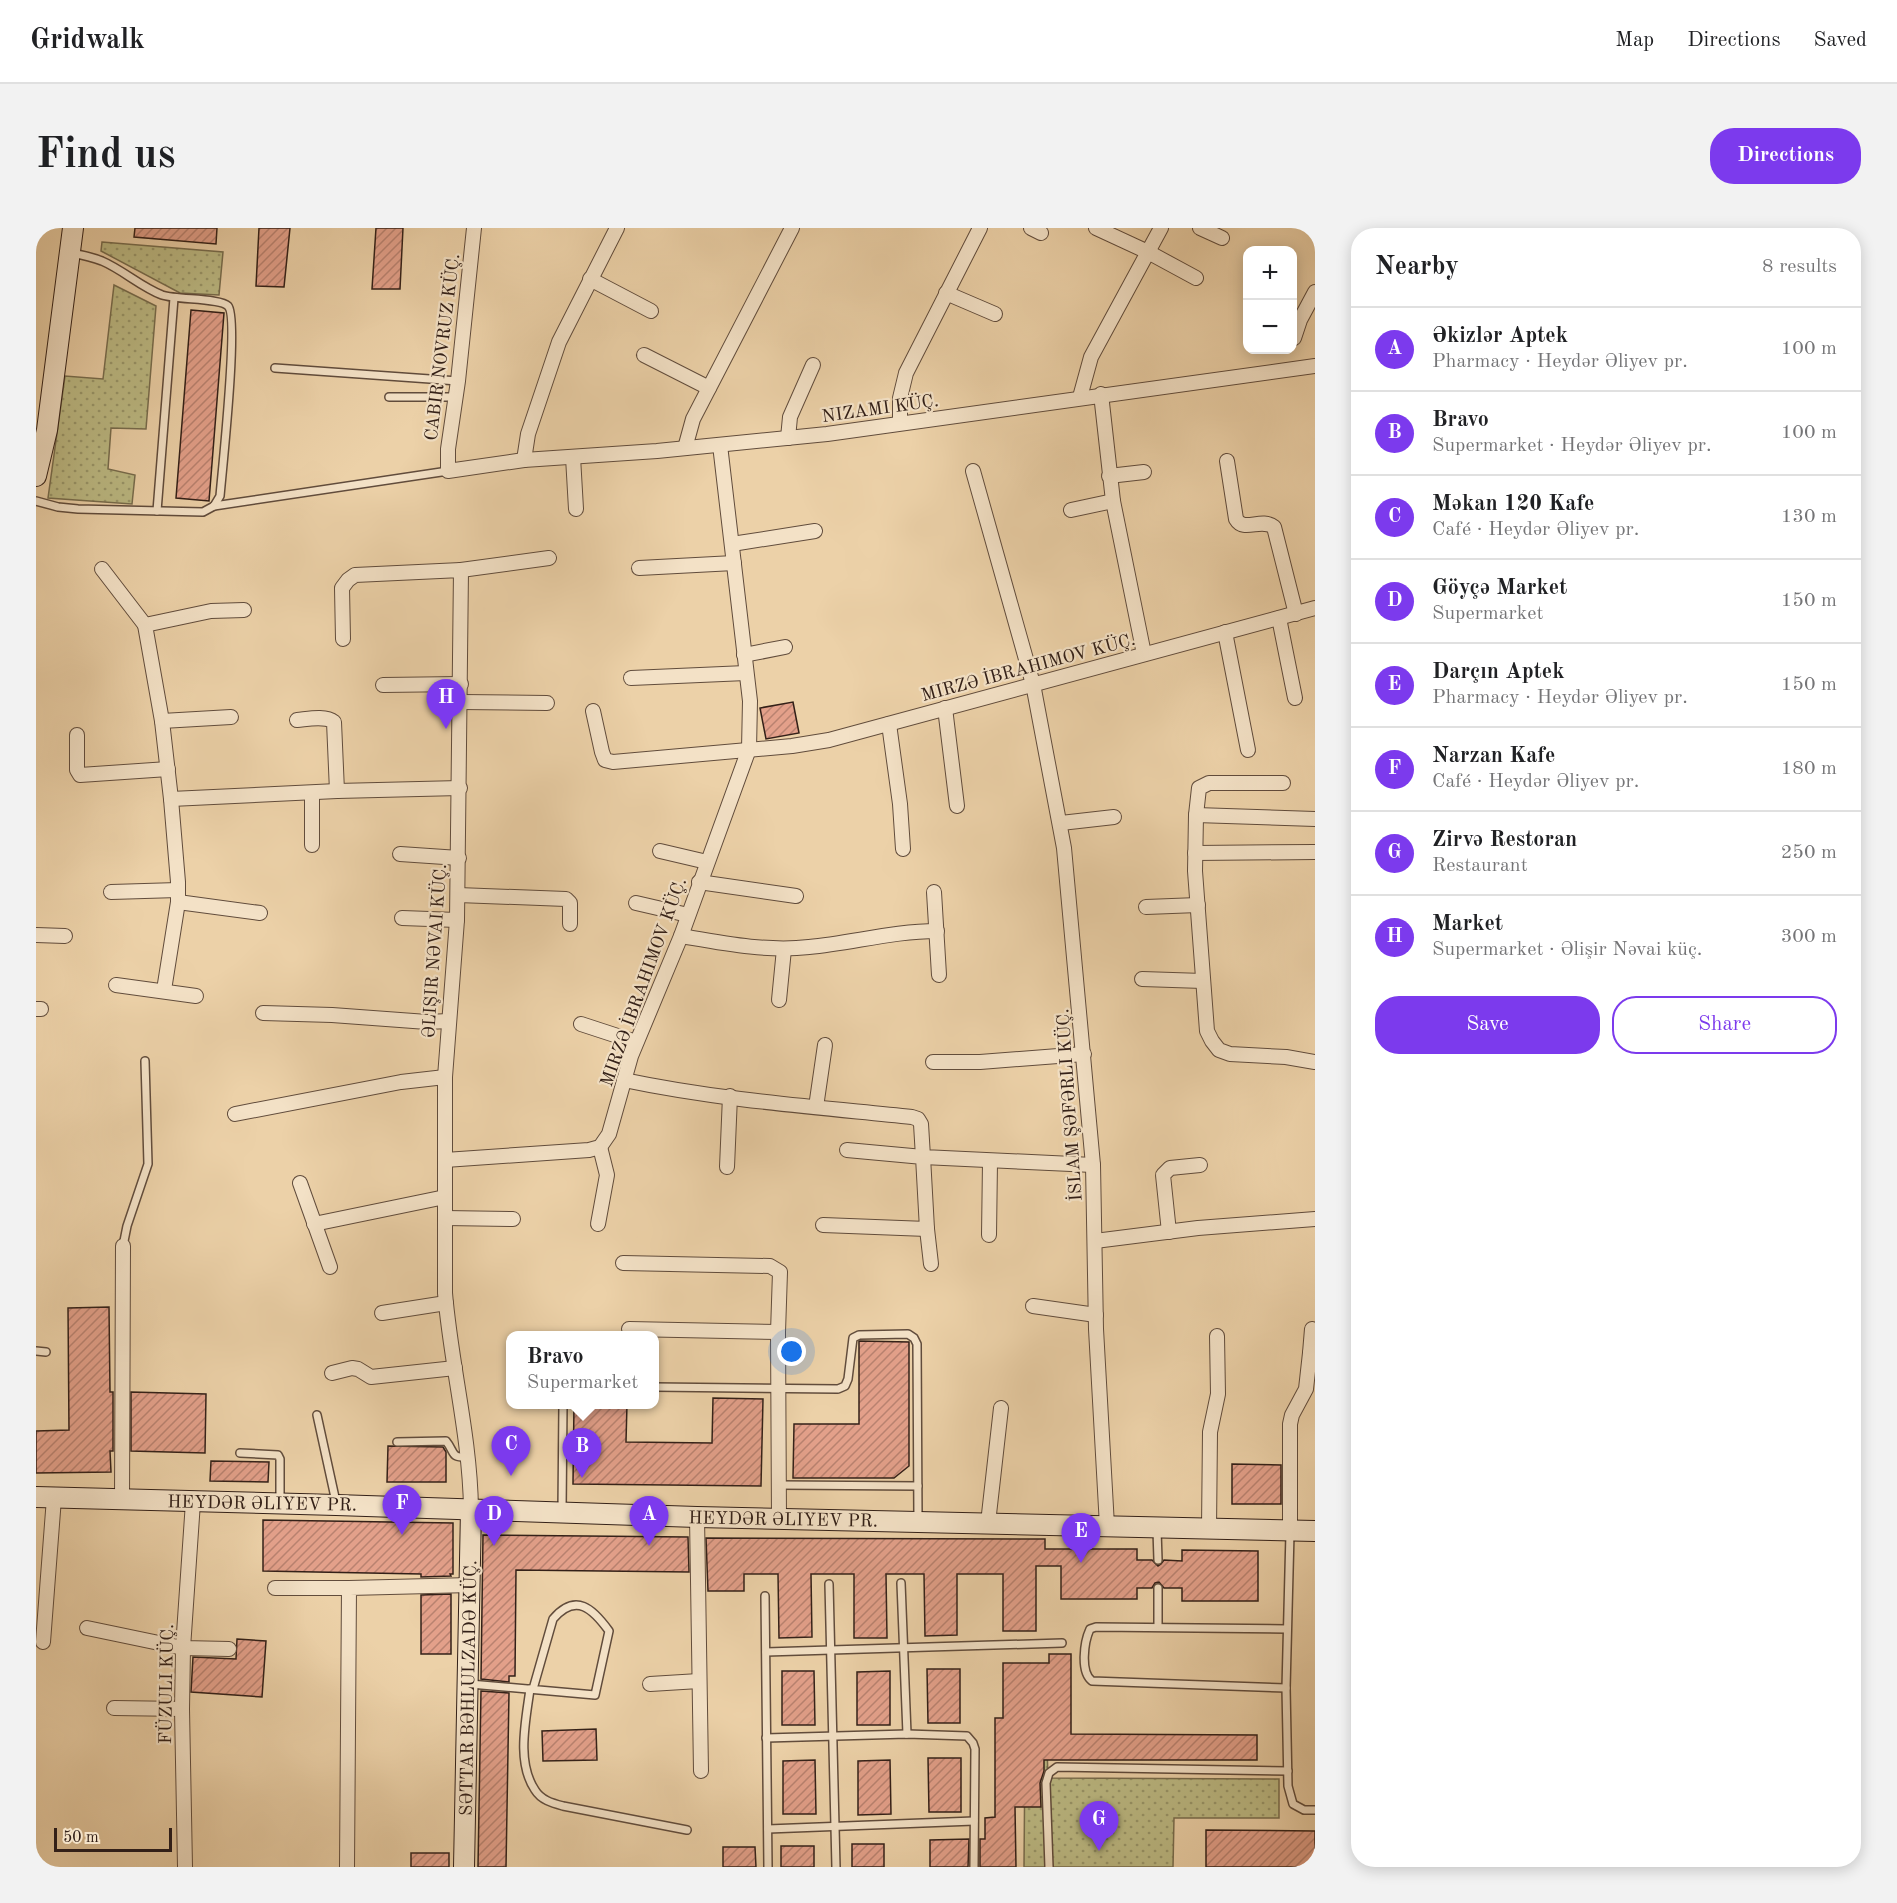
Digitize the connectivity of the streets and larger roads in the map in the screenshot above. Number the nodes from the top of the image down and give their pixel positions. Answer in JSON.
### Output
{"nodes":[{"id":1,"x":73,"y":228,"type":"edge"},
{"id":2,"x":474,"y":228,"type":"edge"},
{"id":3,"x":617,"y":228,"type":"edge"},
{"id":4,"x":792,"y":228,"type":"edge"},
{"id":5,"x":980,"y":228,"type":"edge"},
{"id":6,"x":1096,"y":228,"type":"edge"},
{"id":7,"x":1161,"y":228,"type":"edge"},
{"id":8,"x":1200,"y":228,"type":"edge"},
{"id":9,"x":1222,"y":238,"type":"dead end"},
{"id":10,"x":1148,"y":252,"type":"junction"},
{"id":11,"x":1196,"y":278,"type":"dead end"},
{"id":12,"x":590,"y":279,"type":"junction"},
{"id":13,"x":1315,"y":292,"type":"edge"},
{"id":14,"x":946,"y":293,"type":"junction"},
{"id":15,"x":651,"y":310,"type":"dead end"},
{"id":16,"x":995,"y":314,"type":"dead end"},
{"id":17,"x":1297,"y":329,"type":"edge"},
{"id":18,"x":644,"y":355,"type":"dead end"},
{"id":19,"x":813,"y":365,"type":"dead end"},
{"id":20,"x":1315,"y":366,"type":"edge"},
{"id":21,"x":709,"y":388,"type":"junction"},
{"id":22,"x":1101,"y":394,"type":"junction"},
{"id":23,"x":1080,"y":397,"type":"junction"},
{"id":24,"x":900,"y":423,"type":"junction"},
{"id":25,"x":788,"y":438,"type":"junction"},
{"id":26,"x":720,"y":445,"type":"junction"},
{"id":27,"x":685,"y":448,"type":"junction"},
{"id":28,"x":573,"y":457,"type":"junction"},
{"id":29,"x":524,"y":460,"type":"junction"},
{"id":30,"x":1227,"y":461,"type":"dead end"},
{"id":31,"x":448,"y":471,"type":"joint"},
{"id":32,"x":974,"y":471,"type":"dead end"},
{"id":33,"x":1144,"y":472,"type":"dead end"},
{"id":34,"x":36,"y":476,"type":"edge"},
{"id":35,"x":1109,"y":476,"type":"junction"},
{"id":36,"x":1113,"y":501,"type":"junction"},
{"id":37,"x":576,"y":509,"type":"dead end"},
{"id":38,"x":1071,"y":510,"type":"dead end"},
{"id":39,"x":815,"y":531,"type":"dead end"},
{"id":40,"x":732,"y":544,"type":"junction"},
{"id":41,"x":549,"y":558,"type":"dead end"},
{"id":42,"x":734,"y":563,"type":"junction"},
{"id":43,"x":639,"y":568,"type":"dead end"},
{"id":44,"x":102,"y":569,"type":"dead end"},
{"id":45,"x":461,"y":570,"type":"junction"},
{"id":46,"x":1315,"y":608,"type":"edge"},
{"id":47,"x":244,"y":610,"type":"dead end"},
{"id":48,"x":1296,"y":614,"type":"junction"},
{"id":49,"x":1278,"y":618,"type":"junction"},
{"id":50,"x":145,"y":626,"type":"junction"},
{"id":51,"x":1225,"y":632,"type":"junction"},
{"id":52,"x":343,"y":639,"type":"dead end"},
{"id":53,"x":785,"y":647,"type":"dead end"},
{"id":54,"x":1144,"y":654,"type":"junction"},
{"id":55,"x":744,"y":655,"type":"junction"},
{"id":56,"x":746,"y":673,"type":"junction"},
{"id":57,"x":631,"y":678,"type":"dead end"},
{"id":58,"x":461,"y":684,"type":"junction"},
{"id":59,"x":1033,"y":684,"type":"junction"},
{"id":60,"x":383,"y":685,"type":"dead end"},
{"id":61,"x":1295,"y":698,"type":"dead end"},
{"id":62,"x":461,"y":702,"type":"junction"},
{"id":63,"x":547,"y":703,"type":"dead end"},
{"id":64,"x":945,"y":708,"type":"junction"},
{"id":65,"x":594,"y":711,"type":"dead end"},
{"id":66,"x":231,"y":717,"type":"dead end"},
{"id":67,"x":297,"y":720,"type":"dead end"},
{"id":68,"x":162,"y":721,"type":"junction"},
{"id":69,"x":889,"y":724,"type":"junction"},
{"id":70,"x":77,"y":735,"type":"dead end"},
{"id":71,"x":749,"y":749,"type":"junction"},
{"id":72,"x":1248,"y":750,"type":"dead end"},
{"id":73,"x":168,"y":769,"type":"junction"},
{"id":74,"x":1282,"y":783,"type":"dead end"},
{"id":75,"x":460,"y":788,"type":"junction"},
{"id":76,"x":337,"y":791,"type":"junction"},
{"id":77,"x":312,"y":793,"type":"junction"},
{"id":78,"x":171,"y":800,"type":"junction"},
{"id":79,"x":957,"y":806,"type":"dead end"},
{"id":80,"x":1196,"y":815,"type":"junction"},
{"id":81,"x":1114,"y":817,"type":"dead end"},
{"id":82,"x":1315,"y":819,"type":"edge"},
{"id":83,"x":1061,"y":824,"type":"junction"},
{"id":84,"x":312,"y":845,"type":"dead end"},
{"id":85,"x":903,"y":849,"type":"dead end"},
{"id":86,"x":660,"y":851,"type":"dead end"},
{"id":87,"x":1315,"y":852,"type":"edge"},
{"id":88,"x":1195,"y":853,"type":"junction"},
{"id":89,"x":400,"y":854,"type":"dead end"},
{"id":90,"x":459,"y":858,"type":"junction"},
{"id":91,"x":707,"y":862,"type":"junction"},
{"id":92,"x":699,"y":882,"type":"junction"},
{"id":93,"x":111,"y":892,"type":"dead end"},
{"id":94,"x":934,"y":892,"type":"dead end"},
{"id":95,"x":458,"y":895,"type":"junction"},
{"id":96,"x":178,"y":896,"type":"junction"},
{"id":97,"x":796,"y":897,"type":"dead end"},
{"id":98,"x":636,"y":903,"type":"dead end"},
{"id":99,"x":1198,"y":905,"type":"junction"},
{"id":100,"x":1146,"y":907,"type":"dead end"},
{"id":101,"x":260,"y":913,"type":"dead end"},
{"id":102,"x":688,"y":915,"type":"junction"},
{"id":103,"x":402,"y":918,"type":"dead end"},
{"id":104,"x":458,"y":920,"type":"junction"},
{"id":105,"x":570,"y":924,"type":"dead end"},
{"id":106,"x":937,"y":931,"type":"junction"},
{"id":107,"x":36,"y":935,"type":"edge"},
{"id":108,"x":65,"y":936,"type":"dead end"},
{"id":109,"x":681,"y":936,"type":"junction"},
{"id":110,"x":784,"y":949,"type":"junction"},
{"id":111,"x":939,"y":975,"type":"dead end"},
{"id":112,"x":1142,"y":979,"type":"dead end"},
{"id":113,"x":1203,"y":981,"type":"junction"},
{"id":114,"x":116,"y":985,"type":"dead end"},
{"id":115,"x":164,"y":990,"type":"junction"},
{"id":116,"x":196,"y":996,"type":"dead end"},
{"id":117,"x":779,"y":1000,"type":"dead end"},
{"id":118,"x":263,"y":1012,"type":"dead end"},
{"id":119,"x":449,"y":1021,"type":"junction"},
{"id":120,"x":581,"y":1023,"type":"dead end"},
{"id":121,"x":636,"y":1042,"type":"junction"},
{"id":122,"x":825,"y":1045,"type":"dead end"},
{"id":123,"x":1084,"y":1054,"type":"junction"},
{"id":124,"x":933,"y":1062,"type":"dead end"},
{"id":125,"x":1315,"y":1062,"type":"edge"},
{"id":126,"x":445,"y":1077,"type":"junction"},
{"id":127,"x":624,"y":1080,"type":"junction"},
{"id":128,"x":730,"y":1096,"type":"junction"},
{"id":129,"x":816,"y":1107,"type":"junction"},
{"id":130,"x":236,"y":1114,"type":"dead end"},
{"id":131,"x":600,"y":1147,"type":"junction"},
{"id":132,"x":847,"y":1150,"type":"dead end"},
{"id":133,"x":923,"y":1157,"type":"junction"},
{"id":134,"x":446,"y":1160,"type":"junction"},
{"id":135,"x":990,"y":1162,"type":"junction"},
{"id":136,"x":1094,"y":1166,"type":"junction"},
{"id":137,"x":1200,"y":1166,"type":"dead end"},
{"id":138,"x":727,"y":1167,"type":"dead end"},
{"id":139,"x":300,"y":1183,"type":"dead end"},
{"id":140,"x":445,"y":1197,"type":"junction"},
{"id":141,"x":445,"y":1218,"type":"junction"},
{"id":142,"x":513,"y":1220,"type":"dead end"},
{"id":143,"x":1315,"y":1220,"type":"edge"},
{"id":144,"x":314,"y":1224,"type":"junction"},
{"id":145,"x":598,"y":1224,"type":"dead end"},
{"id":146,"x":823,"y":1225,"type":"dead end"},
{"id":147,"x":927,"y":1229,"type":"junction"},
{"id":148,"x":1169,"y":1232,"type":"junction"},
{"id":149,"x":989,"y":1235,"type":"dead end"},
{"id":150,"x":1095,"y":1241,"type":"junction"},
{"id":151,"x":123,"y":1246,"type":"road end"},
{"id":152,"x":623,"y":1263,"type":"dead end"},
{"id":153,"x":931,"y":1264,"type":"dead end"},
{"id":154,"x":330,"y":1267,"type":"dead end"},
{"id":155,"x":446,"y":1303,"type":"junction"},
{"id":156,"x":1033,"y":1306,"type":"dead end"},
{"id":157,"x":382,"y":1313,"type":"dead end"},
{"id":158,"x":1096,"y":1315,"type":"junction"},
{"id":159,"x":629,"y":1329,"type":"dead end"},
{"id":160,"x":1312,"y":1329,"type":"dead end"},
{"id":161,"x":778,"y":1332,"type":"junction"},
{"id":162,"x":1216,"y":1336,"type":"dead end"},
{"id":163,"x":1312,"y":1353,"type":"edge"},
{"id":164,"x":455,"y":1368,"type":"junction"},
{"id":165,"x":332,"y":1373,"type":"dead end"},
{"id":166,"x":1001,"y":1408,"type":"dead end"},
{"id":167,"x":45,"y":1498,"type":"edge"},
{"id":168,"x":122,"y":1501,"type":"junction"},
{"id":169,"x":193,"y":1502,"type":"junction"},
{"id":170,"x":471,"y":1509,"type":"junction"},
{"id":171,"x":697,"y":1517,"type":"junction"},
{"id":172,"x":779,"y":1519,"type":"junction"},
{"id":173,"x":988,"y":1523,"type":"junction"},
{"id":174,"x":1107,"y":1526,"type":"junction"},
{"id":175,"x":1209,"y":1528,"type":"junction"},
{"id":176,"x":1290,"y":1530,"type":"junction"},
{"id":177,"x":1315,"y":1531,"type":"edge"},
{"id":178,"x":471,"y":1585,"type":"junction"},
{"id":179,"x":275,"y":1588,"type":"dead end"},
{"id":180,"x":349,"y":1588,"type":"junction"},
{"id":181,"x":87,"y":1628,"type":"dead end"},
{"id":182,"x":43,"y":1642,"type":"dead end"},
{"id":183,"x":183,"y":1648,"type":"junction"},
{"id":184,"x":230,"y":1649,"type":"dead end"},
{"id":185,"x":699,"y":1681,"type":"junction"},
{"id":186,"x":650,"y":1684,"type":"dead end"},
{"id":187,"x":114,"y":1708,"type":"dead end"},
{"id":188,"x":182,"y":1709,"type":"junction"},
{"id":189,"x":701,"y":1772,"type":"dead end"},
{"id":190,"x":185,"y":1867,"type":"edge"},
{"id":191,"x":347,"y":1867,"type":"edge"},
{"id":192,"x":464,"y":1867,"type":"edge"}],
"edges":[{"from":1,"to":34,"type":"main road"},
{"from":2,"to":31,"type":"street","name":"CABIR NOVRUZ KÜÇ."},
{"from":3,"to":12,"type":"street"},
{"from":4,"to":21,"type":"street"},
{"from":5,"to":14,"type":"street"},
{"from":6,"to":10,"type":"street"},
{"from":7,"to":10,"type":"street"},
{"from":8,"to":9,"type":"street"},
{"from":10,"to":11,"type":"street"},
{"from":10,"to":23,"type":"street"},
{"from":12,"to":15,"type":"street"},
{"from":12,"to":29,"type":"street"},
{"from":13,"to":17,"type":"street"},
{"from":14,"to":16,"type":"street"},
{"from":14,"to":24,"type":"street"},
{"from":18,"to":21,"type":"street"},
{"from":19,"to":25,"type":"street"},
{"from":20,"to":22,"type":"street","name":"NIZAMI KÜÇ."},
{"from":21,"to":27,"type":"street"},
{"from":22,"to":23,"type":"street","name":"NIZAMI KÜÇ."},
{"from":22,"to":35,"type":"street"},
{"from":23,"to":24,"type":"street","name":"NIZAMI KÜÇ."},
{"from":24,"to":25,"type":"street","name":"NIZAMI KÜÇ."},
{"from":25,"to":26,"type":"street","name":"NIZAMI KÜÇ."},
{"from":26,"to":27,"type":"street","name":"NIZAMI KÜÇ."},
{"from":26,"to":40,"type":"street","name":"MIRZƏ İBRAHIMOV KÜÇ."},
{"from":27,"to":28,"type":"street","name":"NIZAMI KÜÇ."},
{"from":28,"to":29,"type":"street","name":"NIZAMI KÜÇ."},
{"from":28,"to":37,"type":"street"},
{"from":29,"to":31,"type":"street","name":"NIZAMI KÜÇ."},
{"from":30,"to":48,"type":"street"},
{"from":32,"to":59,"type":"street","name":"İSLAM ŞƏFƏRLI KÜÇ."},
{"from":33,"to":35,"type":"street"},
{"from":35,"to":36,"type":"street"},
{"from":36,"to":38,"type":"street"},
{"from":36,"to":54,"type":"street"},
{"from":39,"to":40,"type":"street"},
{"from":40,"to":42,"type":"street","name":"MIRZƏ İBRAHIMOV KÜÇ."},
{"from":41,"to":45,"type":"street"},
{"from":42,"to":43,"type":"street"},
{"from":42,"to":55,"type":"street","name":"MIRZƏ İBRAHIMOV KÜÇ."},
{"from":44,"to":50,"type":"street"},
{"from":45,"to":52,"type":"street"},
{"from":45,"to":58,"type":"street","name":"ƏLIŞIR NƏVAI KÜÇ."},
{"from":46,"to":48,"type":"street","name":"MIRZƏ İBRAHIMOV KÜÇ."},
{"from":47,"to":50,"type":"street"},
{"from":48,"to":49,"type":"street","name":"MIRZƏ İBRAHIMOV KÜÇ."},
{"from":49,"to":51,"type":"street","name":"MIRZƏ İBRAHIMOV KÜÇ."},
{"from":49,"to":61,"type":"street"},
{"from":50,"to":68,"type":"street"},
{"from":51,"to":54,"type":"street","name":"MIRZƏ İBRAHIMOV KÜÇ."},
{"from":51,"to":72,"type":"street"},
{"from":53,"to":55,"type":"street"},
{"from":54,"to":59,"type":"street","name":"MIRZƏ İBRAHIMOV KÜÇ."},
{"from":55,"to":56,"type":"street","name":"MIRZƏ İBRAHIMOV KÜÇ."},
{"from":56,"to":57,"type":"street"},
{"from":56,"to":71,"type":"street","name":"MIRZƏ İBRAHIMOV KÜÇ."},
{"from":58,"to":60,"type":"street"},
{"from":58,"to":62,"type":"street","name":"ƏLIŞIR NƏVAI KÜÇ."},
{"from":59,"to":64,"type":"street","name":"MIRZƏ İBRAHIMOV KÜÇ."},
{"from":59,"to":83,"type":"street","name":"İSLAM ŞƏFƏRLI KÜÇ."},
{"from":62,"to":63,"type":"street"},
{"from":62,"to":75,"type":"street","name":"ƏLIŞIR NƏVAI KÜÇ."},
{"from":64,"to":69,"type":"street","name":"MIRZƏ İBRAHIMOV KÜÇ."},
{"from":64,"to":79,"type":"street"},
{"from":65,"to":71,"type":"street"},
{"from":66,"to":68,"type":"street"},
{"from":67,"to":76,"type":"street"},
{"from":68,"to":73,"type":"street"},
{"from":69,"to":71,"type":"street","name":"MIRZƏ İBRAHIMOV KÜÇ."},
{"from":69,"to":85,"type":"street"},
{"from":70,"to":73,"type":"street"},
{"from":71,"to":91,"type":"street","name":"MIRZƏ İBRAHIMOV KÜÇ."},
{"from":73,"to":78,"type":"street"},
{"from":74,"to":80,"type":"street"},
{"from":75,"to":76,"type":"street"},
{"from":75,"to":90,"type":"street","name":"ƏLIŞIR NƏVAI KÜÇ."},
{"from":76,"to":77,"type":"street"},
{"from":77,"to":78,"type":"street"},
{"from":77,"to":84,"type":"street"},
{"from":78,"to":96,"type":"street"},
{"from":80,"to":82,"type":"street"},
{"from":80,"to":88,"type":"street"},
{"from":81,"to":83,"type":"street"},
{"from":83,"to":123,"type":"street","name":"İSLAM ŞƏFƏRLI KÜÇ."},
{"from":86,"to":91,"type":"street"},
{"from":87,"to":88,"type":"street"},
{"from":88,"to":99,"type":"street"},
{"from":89,"to":90,"type":"street"},
{"from":90,"to":95,"type":"street","name":"ƏLIŞIR NƏVAI KÜÇ."},
{"from":91,"to":92,"type":"street","name":"MIRZƏ İBRAHIMOV KÜÇ."},
{"from":92,"to":97,"type":"street"},
{"from":92,"to":102,"type":"street","name":"MIRZƏ İBRAHIMOV KÜÇ."},
{"from":93,"to":96,"type":"street"},
{"from":94,"to":106,"type":"street"},
{"from":95,"to":104,"type":"street","name":"ƏLIŞIR NƏVAI KÜÇ."},
{"from":95,"to":105,"type":"street"},
{"from":96,"to":101,"type":"street"},
{"from":96,"to":115,"type":"street"},
{"from":98,"to":102,"type":"street"},
{"from":99,"to":100,"type":"street"},
{"from":99,"to":113,"type":"street"},
{"from":102,"to":109,"type":"street","name":"MIRZƏ İBRAHIMOV KÜÇ."},
{"from":103,"to":104,"type":"street"},
{"from":104,"to":119,"type":"street","name":"ƏLIŞIR NƏVAI KÜÇ."},
{"from":106,"to":110,"type":"street"},
{"from":106,"to":111,"type":"street"},
{"from":107,"to":108,"type":"street"},
{"from":109,"to":110,"type":"street"},
{"from":109,"to":121,"type":"street","name":"MIRZƏ İBRAHIMOV KÜÇ."},
{"from":110,"to":117,"type":"street"},
{"from":112,"to":113,"type":"street"},
{"from":113,"to":125,"type":"street"},
{"from":114,"to":115,"type":"street"},
{"from":115,"to":116,"type":"street"},
{"from":118,"to":119,"type":"street"},
{"from":119,"to":126,"type":"street","name":"ƏLIŞIR NƏVAI KÜÇ."},
{"from":120,"to":121,"type":"street"},
{"from":121,"to":127,"type":"street","name":"MIRZƏ İBRAHIMOV KÜÇ."},
{"from":122,"to":129,"type":"street"},
{"from":123,"to":124,"type":"street"},
{"from":123,"to":136,"type":"street","name":"İSLAM ŞƏFƏRLI KÜÇ."},
{"from":126,"to":130,"type":"street"},
{"from":126,"to":134,"type":"street","name":"ƏLIŞIR NƏVAI KÜÇ."},
{"from":127,"to":128,"type":"street"},
{"from":127,"to":131,"type":"street","name":"MIRZƏ İBRAHIMOV KÜÇ."},
{"from":128,"to":129,"type":"street"},
{"from":128,"to":138,"type":"street"},
{"from":129,"to":133,"type":"street"},
{"from":131,"to":134,"type":"street"},
{"from":131,"to":145,"type":"street"},
{"from":132,"to":133,"type":"street"},
{"from":133,"to":135,"type":"street"},
{"from":133,"to":147,"type":"street"},
{"from":134,"to":140,"type":"street","name":"ƏLIŞIR NƏVAI KÜÇ."},
{"from":135,"to":136,"type":"street"},
{"from":135,"to":149,"type":"street"},
{"from":136,"to":150,"type":"street","name":"İSLAM ŞƏFƏRLI KÜÇ."},
{"from":137,"to":148,"type":"street"},
{"from":139,"to":144,"type":"street"},
{"from":140,"to":141,"type":"street","name":"ƏLIŞIR NƏVAI KÜÇ."},
{"from":140,"to":144,"type":"street"},
{"from":141,"to":142,"type":"street"},
{"from":141,"to":155,"type":"street","name":"ƏLIŞIR NƏVAI KÜÇ."},
{"from":143,"to":148,"type":"street"},
{"from":144,"to":154,"type":"street"},
{"from":146,"to":147,"type":"street"},
{"from":147,"to":153,"type":"street"},
{"from":148,"to":150,"type":"street"},
{"from":150,"to":158,"type":"street","name":"İSLAM ŞƏFƏRLI KÜÇ."},
{"from":151,"to":168,"type":"street"},
{"from":152,"to":161,"type":"street"},
{"from":155,"to":157,"type":"street"},
{"from":155,"to":164,"type":"street","name":"ƏLIŞIR NƏVAI KÜÇ."},
{"from":156,"to":158,"type":"street"},
{"from":158,"to":174,"type":"street","name":"İSLAM ŞƏFƏRLI KÜÇ."},
{"from":159,"to":161,"type":"street"},
{"from":160,"to":163,"type":"street"},
{"from":161,"to":172,"type":"street"},
{"from":162,"to":175,"type":"street"},
{"from":163,"to":176,"type":"street"},
{"from":164,"to":165,"type":"street"},
{"from":164,"to":170,"type":"street","name":"ƏLIŞIR NƏVAI KÜÇ."},
{"from":166,"to":173,"type":"street"},
{"from":167,"to":168,"type":"main road","name":"HEYDƏR ƏLIYEV PR."},
{"from":167,"to":182,"type":"street"},
{"from":168,"to":169,"type":"main road","name":"HEYDƏR ƏLIYEV PR."},
{"from":169,"to":170,"type":"main road","name":"HEYDƏR ƏLIYEV PR."},
{"from":169,"to":183,"type":"street","name":"FÜZULI KÜÇ."},
{"from":170,"to":171,"type":"main road","name":"HEYDƏR ƏLIYEV PR."},
{"from":170,"to":178,"type":"main road","name":"SƏTTAR BƏHLULZADƏ KÜÇ."},
{"from":171,"to":172,"type":"main road","name":"HEYDƏR ƏLIYEV PR."},
{"from":171,"to":185,"type":"street"},
{"from":172,"to":173,"type":"main road","name":"HEYDƏR ƏLIYEV PR."},
{"from":173,"to":174,"type":"main road","name":"HEYDƏR ƏLIYEV PR."},
{"from":174,"to":175,"type":"main road","name":"HEYDƏR ƏLIYEV PR."},
{"from":175,"to":176,"type":"main road","name":"HEYDƏR ƏLIYEV PR."},
{"from":176,"to":177,"type":"main road","name":"HEYDƏR ƏLIYEV PR."},
{"from":178,"to":180,"type":"street"},
{"from":178,"to":192,"type":"main road","name":"SƏTTAR BƏHLULZADƏ KÜÇ."},
{"from":179,"to":180,"type":"street"},
{"from":180,"to":191,"type":"street"},
{"from":181,"to":183,"type":"street"},
{"from":183,"to":184,"type":"street"},
{"from":183,"to":188,"type":"street","name":"FÜZULI KÜÇ."},
{"from":185,"to":186,"type":"street"},
{"from":185,"to":189,"type":"street"},
{"from":187,"to":188,"type":"street"},
{"from":188,"to":190,"type":"street","name":"FÜZULI KÜÇ."}]}
